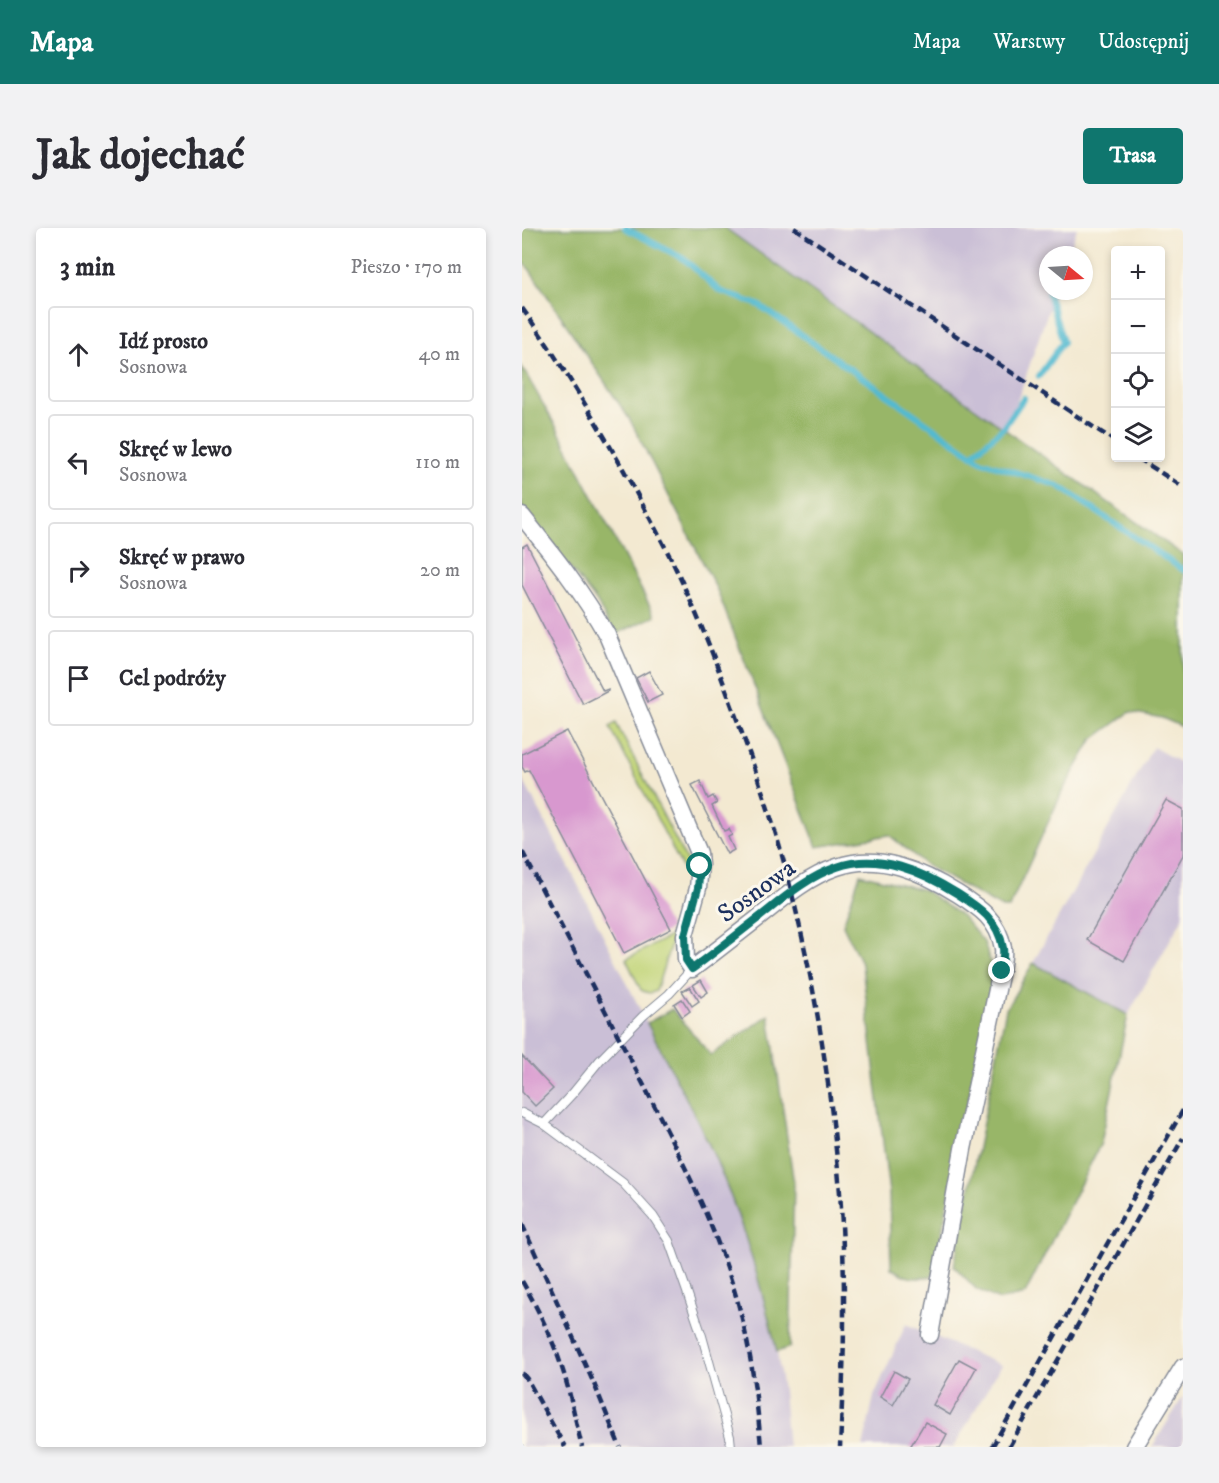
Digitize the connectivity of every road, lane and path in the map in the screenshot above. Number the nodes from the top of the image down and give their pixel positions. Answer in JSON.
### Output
{"nodes":[{"id":1,"x":522,"y":516,"type":"edge"},
{"id":2,"x":692,"y":969,"type":"junction"},
{"id":3,"x":522,"y":1113,"type":"edge"},
{"id":4,"x":544,"y":1124,"type":"junction"},
{"id":5,"x":930,"y":1335,"type":"dead end"},
{"id":6,"x":1183,"y":1367,"type":"edge"},
{"id":7,"x":731,"y":1447,"type":"edge"},
{"id":8,"x":1134,"y":1447,"type":"edge"}],
"edges":[{"from":1,"to":2,"type":"street","name":"Sosnowa"},
{"from":2,"to":4,"type":"lane"},
{"from":2,"to":5,"type":"street","name":"Sosnowa"},
{"from":3,"to":4,"type":"lane"},
{"from":4,"to":7,"type":"lane"},
{"from":6,"to":8,"type":"street"}]}
